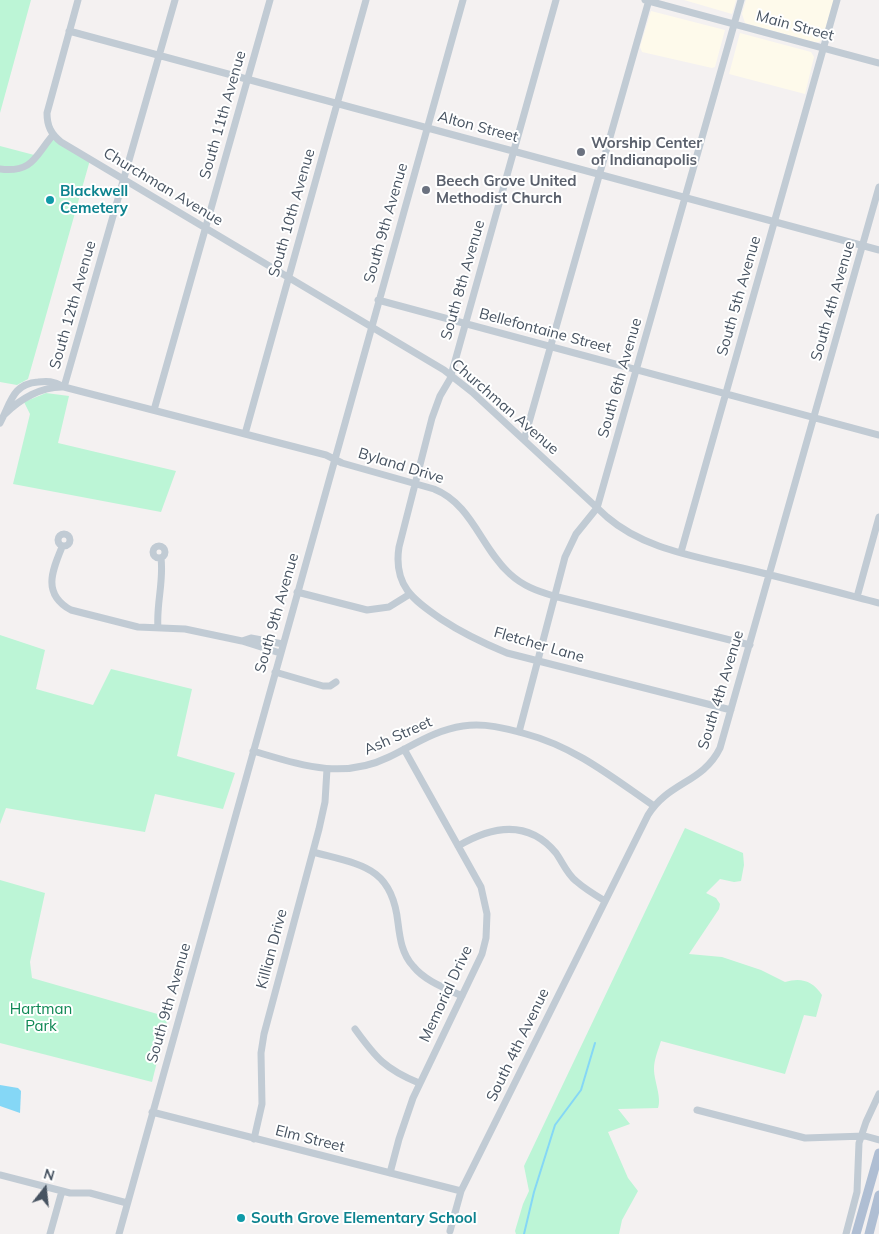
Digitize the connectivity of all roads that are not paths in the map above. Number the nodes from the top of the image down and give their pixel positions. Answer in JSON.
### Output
{"nodes":[{"id":1,"x":78,"y":0,"type":"edge"},
{"id":2,"x":174,"y":0,"type":"edge"},
{"id":3,"x":270,"y":0,"type":"edge"},
{"id":4,"x":366,"y":0,"type":"edge"},
{"id":5,"x":463,"y":0,"type":"edge"},
{"id":6,"x":556,"y":0,"type":"edge"},
{"id":7,"x":647,"y":0,"type":"edge"},
{"id":8,"x":742,"y":0,"type":"edge"},
{"id":9,"x":836,"y":0,"type":"edge"},
{"id":10,"x":735,"y":24,"type":"junction"},
{"id":11,"x":69,"y":31,"type":"junction"},
{"id":12,"x":823,"y":48,"type":"junction"},
{"id":13,"x":159,"y":56,"type":"junction"},
{"id":14,"x":879,"y":63,"type":"edge"},
{"id":15,"x":248,"y":80,"type":"junction"},
{"id":16,"x":337,"y":104,"type":"junction"},
{"id":17,"x":427,"y":128,"type":"junction"},
{"id":18,"x":54,"y":135,"type":"junction"},
{"id":19,"x":513,"y":151,"type":"junction"},
{"id":20,"x":0,"y":170,"type":"edge"},
{"id":21,"x":600,"y":175,"type":"junction"},
{"id":22,"x":124,"y":180,"type":"junction"},
{"id":23,"x":879,"y":187,"type":"edge"},
{"id":24,"x":686,"y":198,"type":"junction"},
{"id":25,"x":774,"y":222,"type":"junction"},
{"id":26,"x":206,"y":228,"type":"junction"},
{"id":27,"x":862,"y":246,"type":"junction"},
{"id":28,"x":879,"y":250,"type":"edge"},
{"id":29,"x":289,"y":277,"type":"junction"},
{"id":30,"x":378,"y":300,"type":"junction"},
{"id":31,"x":464,"y":323,"type":"junction"},
{"id":32,"x":371,"y":326,"type":"junction"},
{"id":33,"x":551,"y":346,"type":"junction"},
{"id":34,"x":637,"y":370,"type":"junction"},
{"id":35,"x":451,"y":374,"type":"junction"},
{"id":36,"x":64,"y":387,"type":"junction"},
{"id":37,"x":725,"y":394,"type":"junction"},
{"id":38,"x":154,"y":410,"type":"junction"},
{"id":39,"x":5,"y":414,"type":"junction"},
{"id":40,"x":814,"y":417,"type":"junction"},
{"id":41,"x":0,"y":423,"type":"edge"},
{"id":42,"x":244,"y":434,"type":"junction"},
{"id":43,"x":879,"y":435,"type":"edge"},
{"id":44,"x":524,"y":440,"type":"junction"},
{"id":45,"x":334,"y":459,"type":"junction"},
{"id":46,"x":415,"y":483,"type":"junction"},
{"id":47,"x":598,"y":508,"type":"junction"},
{"id":48,"x":879,"y":518,"type":"edge"},
{"id":49,"x":62,"y":546,"type":"dead end"},
{"id":50,"x":681,"y":552,"type":"junction"},
{"id":51,"x":161,"y":558,"type":"dead end"},
{"id":52,"x":769,"y":575,"type":"junction"},
{"id":53,"x":297,"y":592,"type":"junction"},
{"id":54,"x":410,"y":594,"type":"junction"},
{"id":55,"x":554,"y":596,"type":"junction"},
{"id":56,"x":857,"y":597,"type":"junction"},
{"id":57,"x":879,"y":603,"type":"edge"},
{"id":58,"x":158,"y":628,"type":"junction"},
{"id":59,"x":242,"y":641,"type":"junction"},
{"id":60,"x":283,"y":644,"type":"junction"},
{"id":61,"x":750,"y":645,"type":"junction"},
{"id":62,"x":280,"y":653,"type":"junction"},
{"id":63,"x":537,"y":661,"type":"junction"},
{"id":64,"x":275,"y":672,"type":"junction"},
{"id":65,"x":336,"y":682,"type":"dead end"},
{"id":66,"x":730,"y":710,"type":"junction"},
{"id":67,"x":519,"y":732,"type":"junction"},
{"id":68,"x":404,"y":749,"type":"junction"},
{"id":69,"x":253,"y":751,"type":"junction"},
{"id":70,"x":327,"y":769,"type":"junction"},
{"id":71,"x":654,"y":806,"type":"junction"},
{"id":72,"x":458,"y":846,"type":"junction"},
{"id":73,"x":313,"y":852,"type":"junction"},
{"id":74,"x":605,"y":901,"type":"junction"},
{"id":75,"x":462,"y":996,"type":"junction"},
{"id":76,"x":355,"y":1029,"type":"dead end"},
{"id":77,"x":420,"y":1083,"type":"junction"},
{"id":78,"x":879,"y":1094,"type":"edge"},
{"id":79,"x":697,"y":1110,"type":"dead end"},
{"id":80,"x":152,"y":1112,"type":"junction"},
{"id":81,"x":861,"y":1136,"type":"junction"},
{"id":82,"x":254,"y":1139,"type":"junction"},
{"id":83,"x":879,"y":1140,"type":"edge"},
{"id":84,"x":879,"y":1152,"type":"edge"},
{"id":85,"x":390,"y":1173,"type":"junction"},
{"id":86,"x":0,"y":1175,"type":"edge"},
{"id":87,"x":62,"y":1191,"type":"junction"},
{"id":88,"x":461,"y":1192,"type":"junction"},
{"id":89,"x":879,"y":1195,"type":"edge"},
{"id":90,"x":127,"y":1203,"type":"junction"},
{"id":91,"x":450,"y":1231,"type":"dead end"},
{"id":92,"x":50,"y":1234,"type":"edge"},
{"id":93,"x":118,"y":1234,"type":"edge"},
{"id":94,"x":846,"y":1234,"type":"edge"},
{"id":95,"x":856,"y":1234,"type":"edge"},
{"id":96,"x":869,"y":1234,"type":"edge"}],
"edges":[{"from":1,"to":11,"type":"street"},
{"from":2,"to":13,"type":"street","name":"South 12th Avenue"},
{"from":3,"to":15,"type":"street","name":"South 11th Avenue"},
{"from":4,"to":16,"type":"street","name":"South 10th Avenue"},
{"from":5,"to":17,"type":"street","name":"South 9th Avenue"},
{"from":6,"to":19,"type":"street","name":"South 8th Avenue"},
{"from":7,"to":10,"type":"street","name":"Main Street"},
{"from":7,"to":21,"type":"street"},
{"from":8,"to":10,"type":"street","name":"South 6th Avenue"},
{"from":9,"to":12,"type":"street","name":"South 5th Avenue"},
{"from":10,"to":12,"type":"street","name":"Main Street"},
{"from":10,"to":24,"type":"street","name":"South 6th Avenue"},
{"from":11,"to":13,"type":"street","name":"Alton Street"},
{"from":11,"to":18,"type":"street"},
{"from":12,"to":14,"type":"street","name":"Main Street"},
{"from":12,"to":25,"type":"street","name":"South 5th Avenue"},
{"from":13,"to":15,"type":"street","name":"Alton Street"},
{"from":13,"to":22,"type":"street","name":"South 12th Avenue"},
{"from":15,"to":16,"type":"street","name":"Alton Street"},
{"from":15,"to":26,"type":"street","name":"South 11th Avenue"},
{"from":16,"to":17,"type":"street","name":"Alton Street"},
{"from":16,"to":29,"type":"street","name":"South 10th Avenue"},
{"from":17,"to":19,"type":"street","name":"Alton Street"},
{"from":17,"to":30,"type":"street","name":"South 9th Avenue"},
{"from":18,"to":20,"type":"street"},
{"from":18,"to":22,"type":"street","name":"Churchman Avenue"},
{"from":19,"to":21,"type":"street","name":"Alton Street"},
{"from":19,"to":31,"type":"street","name":"South 8th Avenue"},
{"from":21,"to":24,"type":"street","name":"Alton Street"},
{"from":21,"to":33,"type":"street"},
{"from":22,"to":26,"type":"street","name":"Churchman Avenue"},
{"from":22,"to":36,"type":"street","name":"South 12th Avenue"},
{"from":23,"to":27,"type":"street","name":"South 4th Avenue"},
{"from":24,"to":25,"type":"street","name":"Alton Street"},
{"from":24,"to":34,"type":"street","name":"South 6th Avenue"},
{"from":25,"to":27,"type":"street","name":"Alton Street"},
{"from":25,"to":37,"type":"street","name":"South 5th Avenue"},
{"from":26,"to":29,"type":"street","name":"Churchman Avenue"},
{"from":26,"to":38,"type":"street","name":"South 11th Avenue"},
{"from":27,"to":28,"type":"street","name":"Alton Street"},
{"from":27,"to":40,"type":"street","name":"South 4th Avenue"},
{"from":29,"to":32,"type":"street","name":"Churchman Avenue"},
{"from":29,"to":42,"type":"street","name":"South 10th Avenue"},
{"from":30,"to":31,"type":"street","name":"Bellefontaine Street"},
{"from":30,"to":32,"type":"street","name":"South 9th Avenue"},
{"from":31,"to":33,"type":"street","name":"Bellefontaine Street"},
{"from":31,"to":35,"type":"street","name":"South 8th Avenue"},
{"from":32,"to":35,"type":"street","name":"Churchman Avenue"},
{"from":32,"to":45,"type":"street","name":"South 9th Avenue"},
{"from":33,"to":34,"type":"street","name":"Bellefontaine Street"},
{"from":33,"to":44,"type":"street"},
{"from":34,"to":37,"type":"street","name":"Bellefontaine Street"},
{"from":34,"to":47,"type":"street","name":"South 6th Avenue"},
{"from":35,"to":44,"type":"street","name":"Churchman Avenue"},
{"from":35,"to":46,"type":"street","name":"South 8th Avenue"},
{"from":36,"to":38,"type":"street","name":"Byland Drive"},
{"from":36,"to":39,"type":"street"},
{"from":36,"to":39,"type":"street","name":"Byland Drive"},
{"from":37,"to":40,"type":"street","name":"Bellefontaine Street"},
{"from":37,"to":50,"type":"street","name":"South 5th Avenue"},
{"from":38,"to":42,"type":"street","name":"Byland Drive"},
{"from":39,"to":41,"type":"street","name":"Byland Drive"},
{"from":40,"to":43,"type":"street","name":"Bellefontaine Street"},
{"from":40,"to":52,"type":"street","name":"South 4th Avenue"},
{"from":42,"to":45,"type":"street","name":"Byland Drive"},
{"from":44,"to":47,"type":"street","name":"Churchman Avenue"},
{"from":45,"to":46,"type":"street","name":"Byland Drive"},
{"from":45,"to":53,"type":"street","name":"South 9th Avenue"},
{"from":46,"to":54,"type":"street","name":"South 8th Avenue"},
{"from":46,"to":55,"type":"street","name":"Byland Drive"},
{"from":47,"to":50,"type":"street","name":"Churchman Avenue"},
{"from":47,"to":55,"type":"street","name":"South 6th Avenue"},
{"from":48,"to":56,"type":"street"},
{"from":49,"to":58,"type":"street"},
{"from":50,"to":52,"type":"street","name":"Churchman Avenue"},
{"from":51,"to":58,"type":"street"},
{"from":52,"to":56,"type":"street","name":"Churchman Avenue"},
{"from":52,"to":61,"type":"street","name":"South 4th Avenue"},
{"from":53,"to":54,"type":"street"},
{"from":53,"to":60,"type":"street","name":"South 9th Avenue"},
{"from":54,"to":63,"type":"street","name":"Fletcher Lane"},
{"from":55,"to":61,"type":"street","name":"Byland Drive"},
{"from":55,"to":63,"type":"street","name":"South 6th Avenue"},
{"from":56,"to":57,"type":"street","name":"Churchman Avenue"},
{"from":58,"to":59,"type":"street"},
{"from":59,"to":60,"type":"street"},
{"from":59,"to":62,"type":"street"},
{"from":60,"to":62,"type":"street","name":"South 9th Avenue"},
{"from":61,"to":66,"type":"street","name":"South 4th Avenue"},
{"from":62,"to":64,"type":"street","name":"South 9th Avenue"},
{"from":63,"to":66,"type":"street","name":"Fletcher Lane"},
{"from":63,"to":67,"type":"street","name":"South 6th Avenue"},
{"from":64,"to":65,"type":"street"},
{"from":64,"to":69,"type":"street","name":"South 9th Avenue"},
{"from":66,"to":71,"type":"street","name":"South 4th Avenue"},
{"from":67,"to":68,"type":"street","name":"Ash Street"},
{"from":67,"to":71,"type":"street","name":"Ash Street"},
{"from":68,"to":70,"type":"street","name":"Ash Street"},
{"from":68,"to":72,"type":"street","name":"Memorial Drive"},
{"from":69,"to":70,"type":"street","name":"Ash Street"},
{"from":69,"to":80,"type":"street","name":"South 9th Avenue"},
{"from":70,"to":73,"type":"street","name":"Killian Drive"},
{"from":71,"to":74,"type":"street","name":"South 4th Avenue"},
{"from":72,"to":74,"type":"street"},
{"from":72,"to":75,"type":"street","name":"Memorial Drive"},
{"from":73,"to":75,"type":"street"},
{"from":73,"to":82,"type":"street","name":"Killian Drive"},
{"from":74,"to":88,"type":"street","name":"South 4th Avenue"},
{"from":75,"to":77,"type":"street","name":"Memorial Drive"},
{"from":76,"to":77,"type":"street"},
{"from":77,"to":85,"type":"street","name":"Memorial Drive"},
{"from":78,"to":81,"type":"street"},
{"from":79,"to":81,"type":"street"},
{"from":80,"to":82,"type":"street","name":"Elm Street"},
{"from":80,"to":90,"type":"street","name":"South 9th Avenue"},
{"from":81,"to":83,"type":"street"},
{"from":81,"to":94,"type":"street"},
{"from":82,"to":85,"type":"street","name":"Elm Street"},
{"from":84,"to":95,"type":"main road"},
{"from":85,"to":88,"type":"street","name":"Elm Street"},
{"from":86,"to":87,"type":"street"},
{"from":87,"to":90,"type":"street"},
{"from":87,"to":92,"type":"street"},
{"from":88,"to":91,"type":"street","name":"South 4th Avenue"},
{"from":89,"to":96,"type":"main road"},
{"from":90,"to":93,"type":"street","name":"South 9th Avenue"}]}
